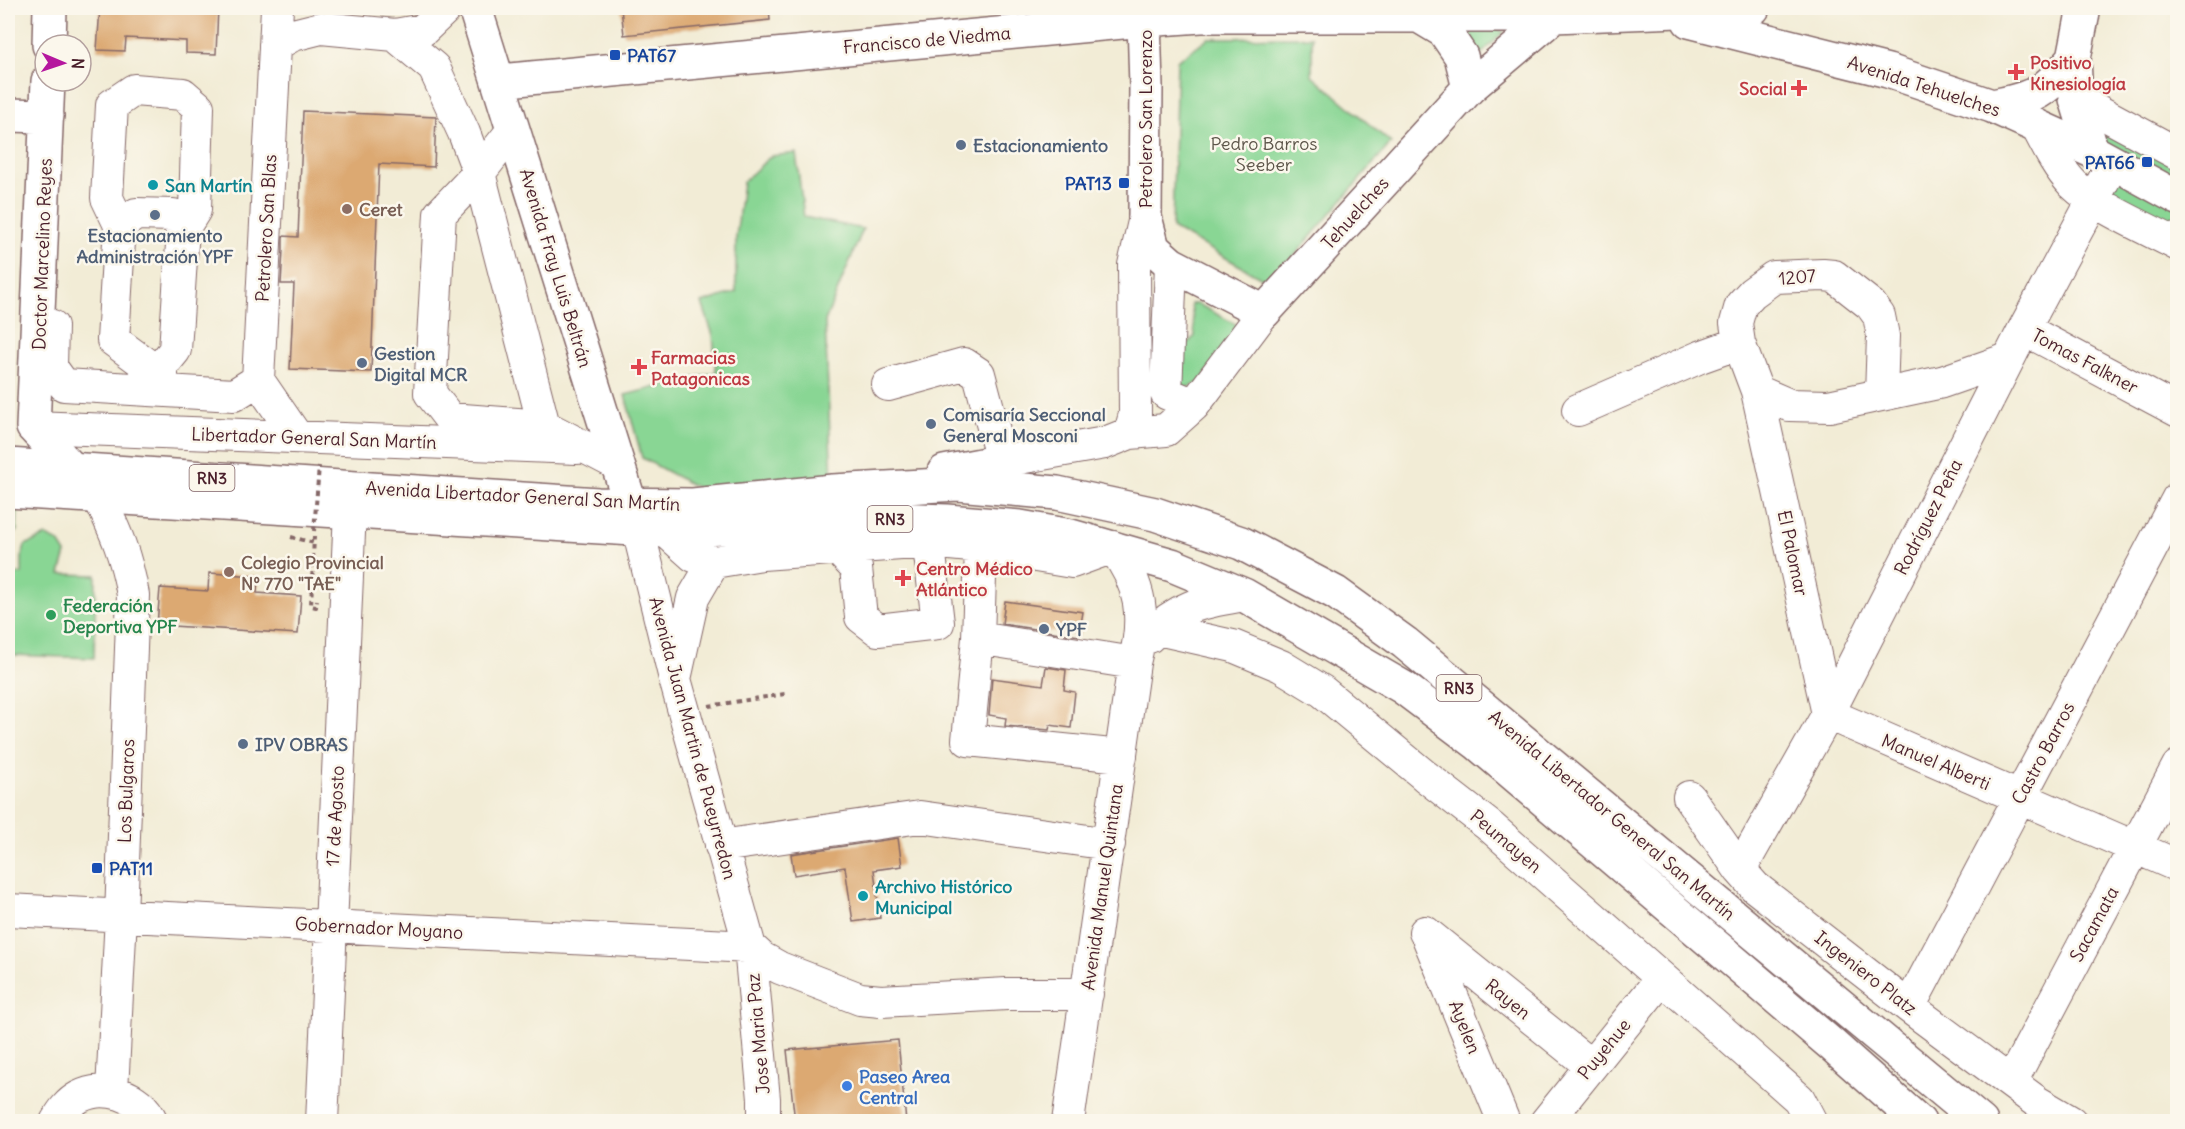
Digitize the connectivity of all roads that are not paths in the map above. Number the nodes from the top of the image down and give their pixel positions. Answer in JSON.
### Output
{"nodes":[{"id":1,"x":50,"y":8,"type":"edge"},
{"id":2,"x":277,"y":8,"type":"edge"},
{"id":3,"x":475,"y":8,"type":"edge"},
{"id":4,"x":1753,"y":8,"type":"edge"},
{"id":5,"x":2084,"y":8,"type":"edge"},
{"id":6,"x":441,"y":9,"type":"edge"},
{"id":7,"x":1313,"y":12,"type":"edge"},
{"id":8,"x":1655,"y":12,"type":"junction"},
{"id":9,"x":1144,"y":14,"type":"edge"},
{"id":10,"x":1201,"y":16,"type":"junction"},
{"id":11,"x":1419,"y":16,"type":"junction"},
{"id":12,"x":1554,"y":16,"type":"junction"},
{"id":13,"x":49,"y":33,"type":"edge"},
{"id":14,"x":395,"y":35,"type":"junction"},
{"id":15,"x":275,"y":45,"type":"junction"},
{"id":16,"x":2074,"y":58,"type":"junction"},
{"id":17,"x":498,"y":81,"type":"junction"},
{"id":18,"x":1146,"y":86,"type":"junction"},
{"id":19,"x":1468,"y":88,"type":"junction"},
{"id":20,"x":47,"y":93,"type":"edge"},
{"id":21,"x":2076,"y":99,"type":"junction"},
{"id":22,"x":1992,"y":106,"type":"junction"},
{"id":23,"x":8,"y":115,"type":"edge"},
{"id":24,"x":46,"y":116,"type":"junction"},
{"id":25,"x":2036,"y":125,"type":"junction"},
{"id":26,"x":513,"y":130,"type":"junction"},
{"id":27,"x":2178,"y":154,"type":"edge"},
{"id":28,"x":2102,"y":157,"type":"junction"},
{"id":29,"x":479,"y":173,"type":"junction"},
{"id":30,"x":2178,"y":198,"type":"edge"},
{"id":31,"x":2094,"y":200,"type":"junction"},
{"id":32,"x":1145,"y":217,"type":"junction"},
{"id":33,"x":120,"y":225,"type":"junction"},
{"id":34,"x":183,"y":229,"type":"junction"},
{"id":35,"x":2178,"y":245,"type":"edge"},
{"id":36,"x":42,"y":248,"type":"junction"},
{"id":37,"x":1171,"y":264,"type":"junction"},
{"id":38,"x":1264,"y":312,"type":"junction"},
{"id":39,"x":2024,"y":329,"type":"junction"},
{"id":40,"x":1739,"y":343,"type":"junction"},
{"id":41,"x":2008,"y":359,"type":"junction"},
{"id":42,"x":258,"y":380,"type":"junction"},
{"id":43,"x":888,"y":385,"type":"dead end"},
{"id":44,"x":154,"y":389,"type":"junction"},
{"id":45,"x":1757,"y":391,"type":"junction"},
{"id":46,"x":1881,"y":395,"type":"junction"},
{"id":47,"x":1180,"y":399,"type":"junction"},
{"id":48,"x":1578,"y":410,"type":"dead end"},
{"id":49,"x":2178,"y":411,"type":"edge"},
{"id":50,"x":544,"y":426,"type":"junction"},
{"id":51,"x":20,"y":427,"type":"edge"},
{"id":52,"x":1130,"y":433,"type":"junction"},
{"id":53,"x":297,"y":437,"type":"junction"},
{"id":54,"x":584,"y":448,"type":"junction"},
{"id":55,"x":1002,"y":461,"type":"junction"},
{"id":56,"x":617,"y":464,"type":"junction"},
{"id":57,"x":8,"y":465,"type":"edge"},
{"id":58,"x":73,"y":470,"type":"junction"},
{"id":59,"x":8,"y":491,"type":"edge"},
{"id":60,"x":833,"y":491,"type":"junction"},
{"id":61,"x":99,"y":497,"type":"junction"},
{"id":62,"x":2178,"y":498,"type":"edge"},
{"id":63,"x":350,"y":511,"type":"junction"},
{"id":64,"x":644,"y":522,"type":"junction"},
{"id":65,"x":944,"y":532,"type":"junction"},
{"id":66,"x":981,"y":547,"type":"junction"},
{"id":67,"x":1113,"y":547,"type":"junction"},
{"id":68,"x":837,"y":548,"type":"junction"},
{"id":69,"x":714,"y":561,"type":"junction"},
{"id":70,"x":1244,"y":595,"type":"junction"},
{"id":71,"x":978,"y":638,"type":"junction"},
{"id":72,"x":1142,"y":648,"type":"junction"},
{"id":73,"x":675,"y":679,"type":"junction"},
{"id":74,"x":1827,"y":714,"type":"junction"},
{"id":75,"x":1121,"y":756,"type":"junction"},
{"id":76,"x":2178,"y":766,"type":"edge"},
{"id":77,"x":1689,"y":797,"type":"dead end"},
{"id":78,"x":2019,"y":798,"type":"junction"},
{"id":79,"x":1109,"y":844,"type":"junction"},
{"id":80,"x":721,"y":846,"type":"junction"},
{"id":81,"x":2134,"y":848,"type":"junction"},
{"id":82,"x":2178,"y":866,"type":"edge"},
{"id":83,"x":1740,"y":870,"type":"junction"},
{"id":84,"x":8,"y":910,"type":"edge"},
{"id":85,"x":121,"y":916,"type":"junction"},
{"id":86,"x":330,"y":926,"type":"junction"},
{"id":87,"x":1425,"y":932,"type":"joint"},
{"id":88,"x":750,"y":947,"type":"junction"},
{"id":89,"x":790,"y":972,"type":"junction"},
{"id":90,"x":1662,"y":978,"type":"junction"},
{"id":91,"x":754,"y":989,"type":"junction"},
{"id":92,"x":1087,"y":994,"type":"junction"},
{"id":93,"x":1909,"y":1007,"type":"junction"},
{"id":94,"x":1591,"y":1066,"type":"junction"},
{"id":95,"x":2011,"y":1082,"type":"junction"},
{"id":96,"x":112,"y":1091,"type":"junction"},
{"id":97,"x":56,"y":1122,"type":"edge"},
{"id":98,"x":152,"y":1122,"type":"edge"},
{"id":99,"x":322,"y":1122,"type":"edge"},
{"id":100,"x":764,"y":1122,"type":"edge"},
{"id":101,"x":1068,"y":1122,"type":"edge"},
{"id":102,"x":1504,"y":1122,"type":"edge"},
{"id":103,"x":1546,"y":1122,"type":"edge"},
{"id":104,"x":1811,"y":1122,"type":"edge"},
{"id":105,"x":1919,"y":1122,"type":"edge"},
{"id":106,"x":1981,"y":1122,"type":"edge"},
{"id":107,"x":2071,"y":1122,"type":"edge"}],
"edges":[{"from":1,"to":13,"type":"main road"},
{"from":2,"to":15,"type":"street","name":"Petrolero San Blas"},
{"from":3,"to":17,"type":"main road","name":"Avenida Fray Luis Beltrán"},
{"from":4,"to":8,"type":"main road","name":"Francisco de Viedma"},
{"from":5,"to":16,"type":"main road"},
{"from":6,"to":14,"type":"street"},
{"from":7,"to":10,"type":"main road","name":"Francisco de Viedma"},
{"from":7,"to":11,"type":"main road","name":"Francisco de Viedma"},
{"from":8,"to":12,"type":"main road","name":"Francisco de Viedma"},
{"from":8,"to":22,"type":"main road","name":"Avenida Tehuelches"},
{"from":9,"to":10,"type":"main road","name":"Francisco de Viedma"},
{"from":9,"to":17,"type":"main road","name":"Francisco de Viedma"},
{"from":9,"to":18,"type":"main road","name":"Petrolero San Lorenzo"},
{"from":10,"to":18,"type":"main road"},
{"from":11,"to":12,"type":"main road","name":"Francisco de Viedma"},
{"from":11,"to":19,"type":"main road"},
{"from":12,"to":19,"type":"main road","name":"Tehuelches"},
{"from":14,"to":15,"type":"street"},
{"from":14,"to":29,"type":"street"},
{"from":15,"to":42,"type":"street","name":"Petrolero San Blas"},
{"from":16,"to":21,"type":"main road"},
{"from":16,"to":22,"type":"main road"},
{"from":17,"to":26,"type":"main road","name":"Avenida Fray Luis Beltrán"},
{"from":18,"to":32,"type":"main road","name":"Petrolero San Lorenzo"},
{"from":19,"to":38,"type":"main road","name":"Tehuelches"},
{"from":20,"to":24,"type":"main road","name":"Doctor Marcelino Reyes"},
{"from":21,"to":27,"type":"street"},
{"from":21,"to":28,"type":"main road"},
{"from":22,"to":25,"type":"main road","name":"Avenida Tehuelches"},
{"from":23,"to":24,"type":"main road"},
{"from":24,"to":36,"type":"main road","name":"Doctor Marcelino Reyes"},
{"from":25,"to":28,"type":"main road","name":"Avenida Tehuelches"},
{"from":25,"to":31,"type":"street"},
{"from":26,"to":29,"type":"street"},
{"from":26,"to":56,"type":"main road","name":"Avenida Fray Luis Beltrán"},
{"from":28,"to":30,"type":"main road","name":"Avenida Tehuelches"},
{"from":28,"to":31,"type":"street","name":"Rodríguez Peña"},
{"from":29,"to":50,"type":"street"},
{"from":29,"to":50,"type":"street"},
{"from":31,"to":35,"type":"street"},
{"from":31,"to":39,"type":"street","name":"Rodríguez Peña"},
{"from":32,"to":37,"type":"main road","name":"Petrolero San Lorenzo"},
{"from":32,"to":52,"type":"street","name":"Petrolero San Lorenzo"},
{"from":33,"to":34,"type":"street"},
{"from":33,"to":34,"type":"street"},
{"from":33,"to":44,"type":"street"},
{"from":34,"to":44,"type":"street"},
{"from":36,"to":44,"type":"street"},
{"from":36,"to":51,"type":"main road","name":"Doctor Marcelino Reyes"},
{"from":37,"to":38,"type":"main road"},
{"from":37,"to":47,"type":"street"},
{"from":38,"to":47,"type":"street","name":"Tehuelches"},
{"from":39,"to":41,"type":"street","name":"Rodríguez Peña"},
{"from":39,"to":49,"type":"street","name":"Tomas Falkner"},
{"from":40,"to":45,"type":"street","name":"1207"},
{"from":40,"to":46,"type":"street","name":"1207"},
{"from":40,"to":48,"type":"street"},
{"from":41,"to":46,"type":"street"},
{"from":41,"to":74,"type":"street","name":"Rodríguez Peña"},
{"from":42,"to":44,"type":"street"},
{"from":42,"to":53,"type":"street"},
{"from":43,"to":55,"type":"street"},
{"from":45,"to":46,"type":"street"},
{"from":45,"to":74,"type":"street","name":"El Palomar"},
{"from":47,"to":52,"type":"street","name":"Tehuelches"},
{"from":50,"to":54,"type":"street"},
{"from":51,"to":53,"type":"street","name":"Libertador General San Martín"},
{"from":51,"to":58,"type":"main road"},
{"from":52,"to":55,"type":"street"},
{"from":53,"to":54,"type":"street","name":"Libertador General San Martín"},
{"from":54,"to":56,"type":"street","name":"Libertador General San Martín"},
{"from":55,"to":60,"type":"main road"},
{"from":56,"to":64,"type":"main road","name":"Avenida Fray Luis Beltrán"},
{"from":57,"to":58,"type":"main road","name":"Avenida Libertador General San Martín","number":"RN3"},
{"from":58,"to":61,"type":"main road"},
{"from":58,"to":64,"type":"main road","name":"Avenida Libertador General San Martín","number":"RN3"},
{"from":59,"to":61,"type":"main road","name":"Avenida Libertador General San Martín","number":"RN3"},
{"from":60,"to":64,"type":"main road","name":"Avenida Libertador General San Martín","number":"RN3"},
{"from":60,"to":106,"type":"main road","name":"Avenida Libertador General San Martín","number":"RN3"},
{"from":61,"to":63,"type":"main road","name":"Avenida Libertador General San Martín","number":"RN3"},
{"from":61,"to":85,"type":"street","name":"Los Bulgaros"},
{"from":62,"to":78,"type":"street","name":"Castro Barros"},
{"from":63,"to":64,"type":"main road","name":"Avenida Libertador General San Martín","number":"RN3"},
{"from":63,"to":86,"type":"street","name":"17 de Agosto"},
{"from":64,"to":65,"type":"main road","name":"Avenida Libertador General San Martín","number":"RN3"},
{"from":64,"to":69,"type":"street"},
{"from":64,"to":73,"type":"street","name":"Avenida Juan Martin de Pueyrredon"},
{"from":65,"to":66,"type":"street"},
{"from":65,"to":67,"type":"main road","name":"Avenida Libertador General San Martín","number":"RN3"},
{"from":65,"to":68,"type":"street"},
{"from":65,"to":68,"type":"street"},
{"from":66,"to":67,"type":"street"},
{"from":66,"to":71,"type":"street"},
{"from":67,"to":70,"type":"main road","name":"Avenida Libertador General San Martín","number":"RN3"},
{"from":67,"to":72,"type":"street","name":"Avenida Manuel Quintana"},
{"from":68,"to":69,"type":"street"},
{"from":69,"to":73,"type":"street"},
{"from":70,"to":72,"type":"street"},
{"from":70,"to":105,"type":"main road","name":"Avenida Libertador General San Martín","number":"RN3"},
{"from":71,"to":72,"type":"street","name":"Peumayen"},
{"from":71,"to":75,"type":"street"},
{"from":72,"to":75,"type":"street","name":"Avenida Manuel Quintana"},
{"from":72,"to":90,"type":"street","name":"Peumayen"},
{"from":73,"to":80,"type":"street","name":"Avenida Juan Martin de Pueyrredon"},
{"from":74,"to":78,"type":"street","name":"Manuel Alberti"},
{"from":74,"to":83,"type":"street","name":"Rodríguez Peña"},
{"from":75,"to":79,"type":"street","name":"Avenida Manuel Quintana"},
{"from":76,"to":81,"type":"street","name":"Sacamata"},
{"from":77,"to":83,"type":"street","name":"Ingeniero Platz"},
{"from":78,"to":81,"type":"street","name":"Manuel Alberti"},
{"from":78,"to":93,"type":"street","name":"Castro Barros"},
{"from":79,"to":80,"type":"street"},
{"from":79,"to":92,"type":"street","name":"Avenida Manuel Quintana"},
{"from":80,"to":88,"type":"street","name":"Avenida Juan Martin de Pueyrredon"},
{"from":81,"to":82,"type":"street","name":"Manuel Alberti"},
{"from":81,"to":95,"type":"street","name":"Sacamata"},
{"from":83,"to":93,"type":"street","name":"Ingeniero Platz"},
{"from":84,"to":85,"type":"street","name":"Gobernador Moyano"},
{"from":85,"to":86,"type":"street","name":"Gobernador Moyano"},
{"from":85,"to":96,"type":"street","name":"Los Bulgaros"},
{"from":86,"to":88,"type":"street","name":"Gobernador Moyano"},
{"from":86,"to":99,"type":"street","name":"17 de Agosto"},
{"from":87,"to":94,"type":"street","name":"Rayen"},
{"from":87,"to":102,"type":"street","name":"Ayelen"},
{"from":88,"to":89,"type":"street"},
{"from":88,"to":91,"type":"street","name":"Jose Maria Paz"},
{"from":89,"to":91,"type":"street"},
{"from":89,"to":92,"type":"street"},
{"from":90,"to":94,"type":"street","name":"Puyehue"},
{"from":90,"to":104,"type":"street","name":"Peumayen"},
{"from":91,"to":100,"type":"street","name":"Jose Maria Paz"},
{"from":92,"to":101,"type":"street","name":"Avenida Manuel Quintana"},
{"from":93,"to":95,"type":"street","name":"Ingeniero Platz"},
{"from":94,"to":103,"type":"street","name":"Puyehue"},
{"from":95,"to":107,"type":"street","name":"Ingeniero Platz"},
{"from":96,"to":97,"type":"street"},
{"from":96,"to":98,"type":"street"}]}
